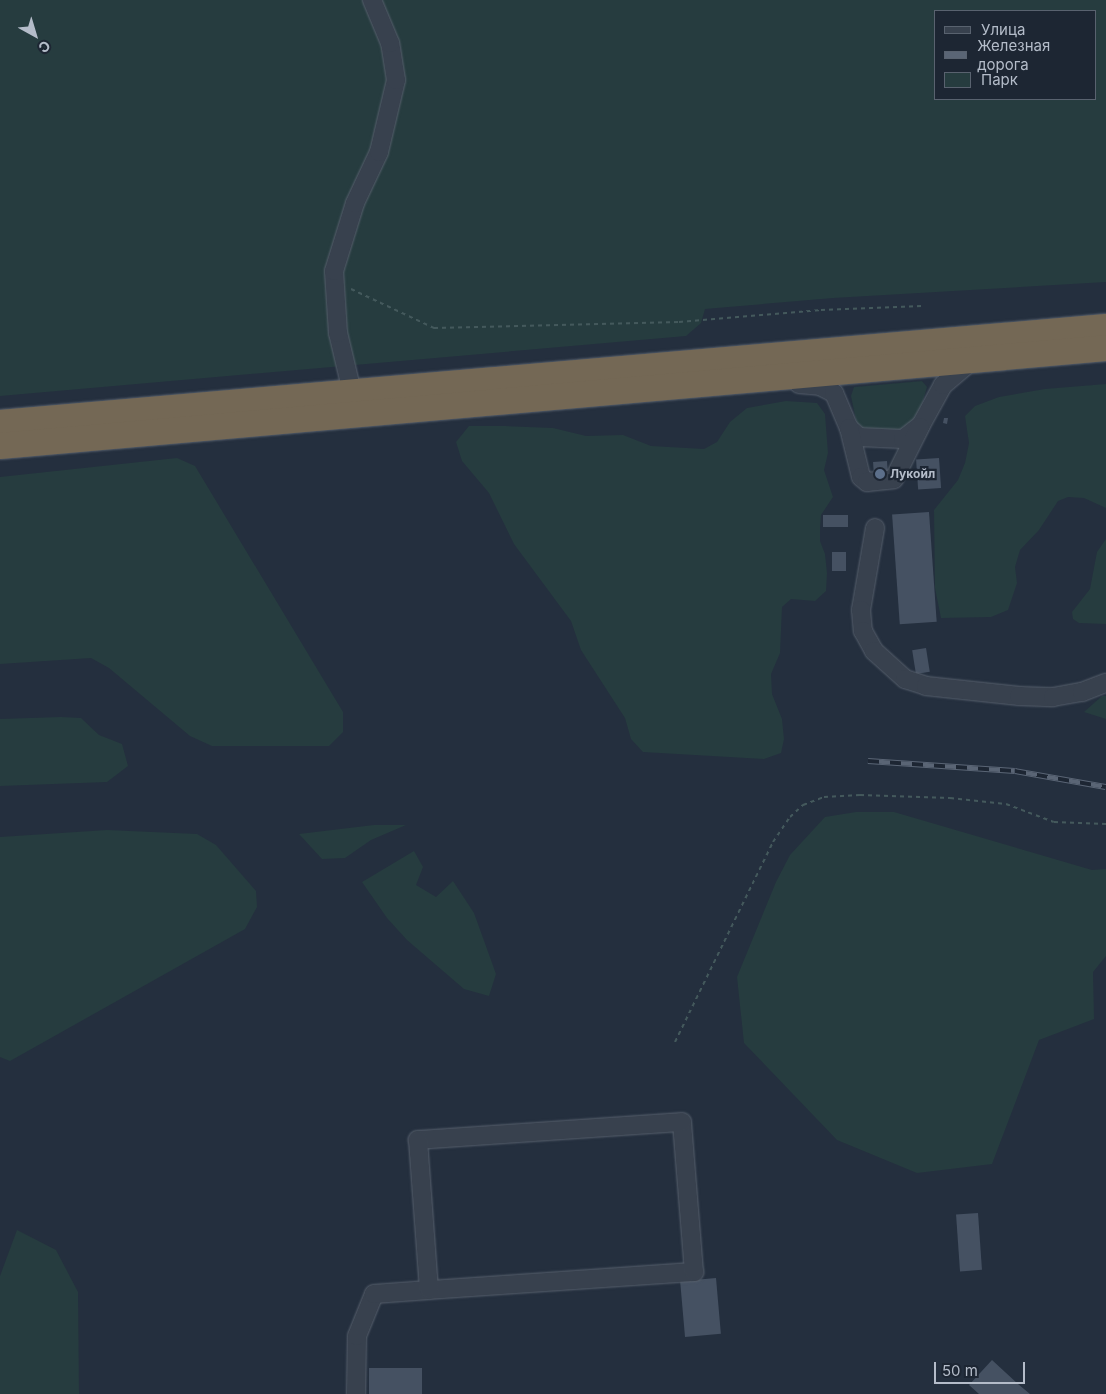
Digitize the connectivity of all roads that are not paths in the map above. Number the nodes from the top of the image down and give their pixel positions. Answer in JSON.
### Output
{"nodes":[{"id":1,"x":372,"y":0,"type":"edge"},
{"id":2,"x":1106,"y":327,"type":"edge"},
{"id":3,"x":1106,"y":348,"type":"edge"},
{"id":4,"x":973,"y":360,"type":"junction"},
{"id":5,"x":736,"y":380,"type":"junction"},
{"id":6,"x":352,"y":392,"type":"junction"},
{"id":7,"x":0,"y":423,"type":"edge"},
{"id":8,"x":921,"y":425,"type":"junction"},
{"id":9,"x":849,"y":428,"type":"junction"},
{"id":10,"x":0,"y":446,"type":"edge"},
{"id":11,"x":876,"y":528,"type":"dead end"},
{"id":12,"x":1106,"y":683,"type":"edge"},
{"id":13,"x":429,"y":1290,"type":"junction"},
{"id":14,"x":356,"y":1394,"type":"edge"}],
"edges":[{"from":1,"to":6,"type":"lane"},
{"from":2,"to":6,"type":"highway"},
{"from":3,"to":4,"type":"highway"},
{"from":4,"to":5,"type":"highway"},
{"from":4,"to":8,"type":"lane"},
{"from":5,"to":9,"type":"lane"},
{"from":5,"to":10,"type":"highway"},
{"from":6,"to":7,"type":"highway"},
{"from":8,"to":9,"type":"lane"},
{"from":8,"to":9,"type":"lane"},
{"from":11,"to":12,"type":"lane"},
{"from":13,"to":13,"type":"lane"},
{"from":13,"to":14,"type":"lane"}]}
